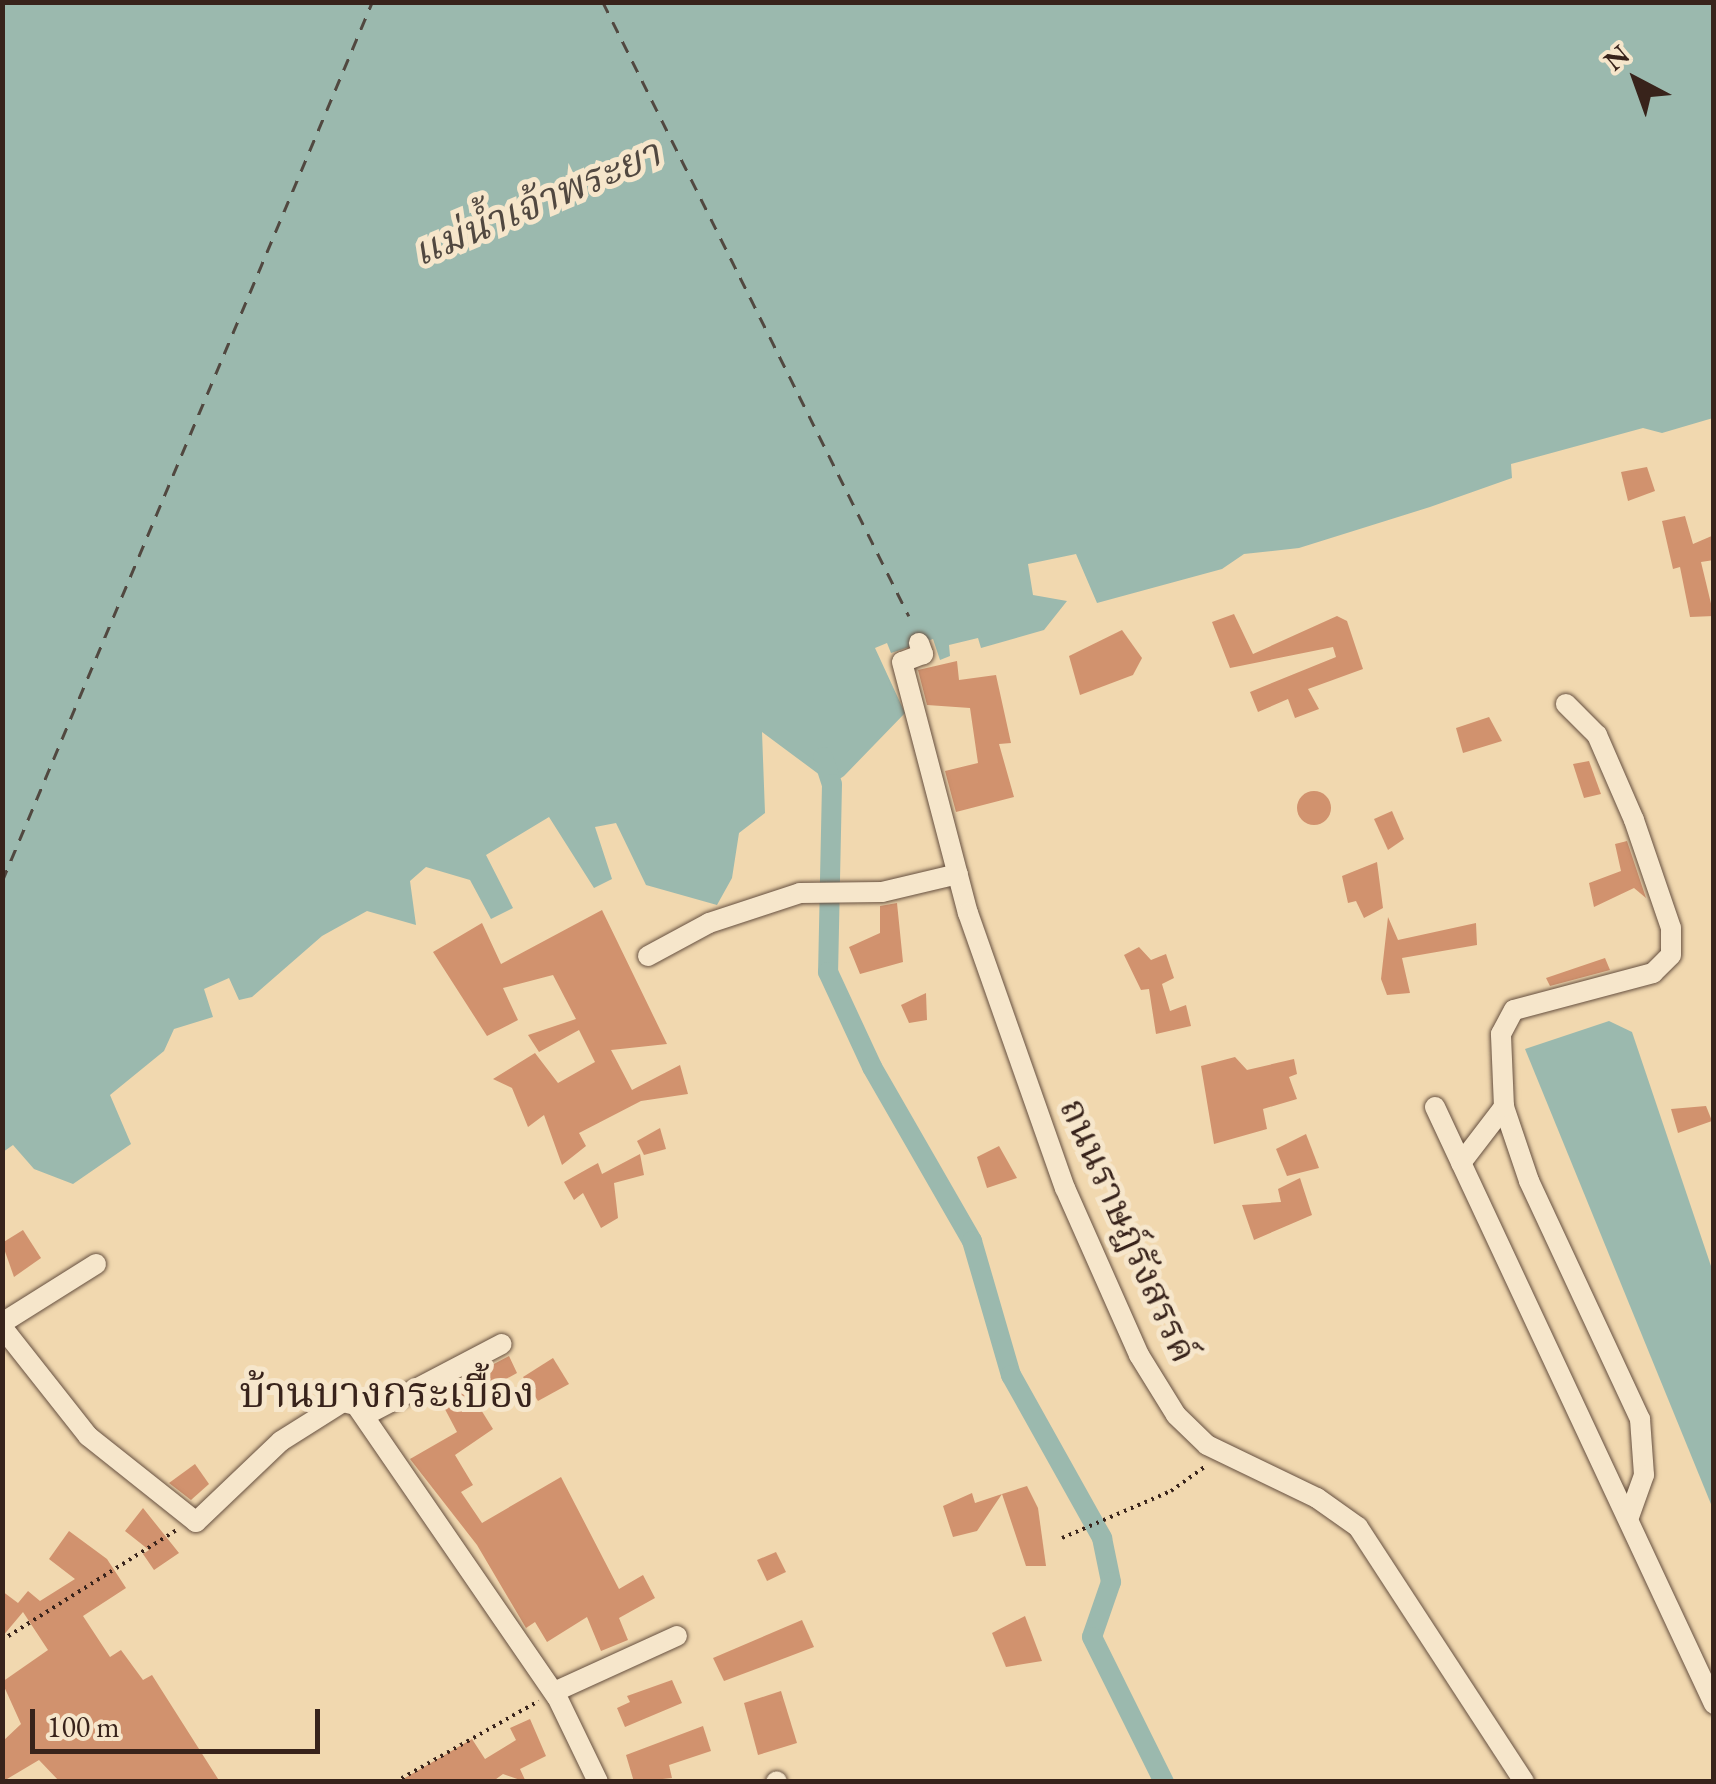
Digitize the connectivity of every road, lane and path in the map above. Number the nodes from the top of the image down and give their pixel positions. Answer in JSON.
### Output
{"nodes":[{"id":1,"x":918,"y":643,"type":"dead end"},
{"id":2,"x":1566,"y":704,"type":"dead end"},
{"id":3,"x":958,"y":874,"type":"junction"},
{"id":4,"x":648,"y":956,"type":"dead end"},
{"id":5,"x":1435,"y":1107,"type":"dead end"},
{"id":6,"x":1504,"y":1107,"type":"junction"},
{"id":7,"x":1461,"y":1163,"type":"junction"},
{"id":8,"x":96,"y":1264,"type":"dead end"},
{"id":9,"x":2,"y":1325,"type":"edge"},
{"id":10,"x":502,"y":1344,"type":"dead end"},
{"id":11,"x":366,"y":1415,"type":"junction"},
{"id":12,"x":1223,"y":1454,"type":"junction"},
{"id":13,"x":1630,"y":1517,"type":"junction"},
{"id":14,"x":196,"y":1522,"type":"junction"},
{"id":15,"x":1062,"y":1538,"type":"dead end"},
{"id":16,"x":677,"y":1636,"type":"dead end"},
{"id":17,"x":2,"y":1640,"type":"edge"},
{"id":18,"x":556,"y":1694,"type":"junction"},
{"id":19,"x":1714,"y":1704,"type":"edge"},
{"id":20,"x":395,"y":1782,"type":"edge"},
{"id":21,"x":598,"y":1782,"type":"edge"},
{"id":22,"x":1524,"y":1782,"type":"edge"}],
"edges":[{"from":1,"to":3,"type":"street","name":"ถนนราษฎ์รังสรรค์"},
{"from":2,"to":6,"type":"street"},
{"from":3,"to":4,"type":"street"},
{"from":3,"to":12,"type":"street","name":"ถนนราษฎ์รังสรรค์"},
{"from":5,"to":7,"type":"street"},
{"from":6,"to":7,"type":"street"},
{"from":6,"to":13,"type":"street"},
{"from":7,"to":13,"type":"street"},
{"from":8,"to":9,"type":"street"},
{"from":9,"to":14,"type":"street"},
{"from":10,"to":11,"type":"street"},
{"from":11,"to":14,"type":"street"},
{"from":11,"to":18,"type":"street"},
{"from":12,"to":15,"type":"path"},
{"from":12,"to":22,"type":"street","name":"ถนนราษฎ์รังสรรค์"},
{"from":13,"to":19,"type":"street"},
{"from":14,"to":17,"type":"path"},
{"from":16,"to":18,"type":"street"},
{"from":18,"to":20,"type":"path"},
{"from":18,"to":21,"type":"street"}]}
